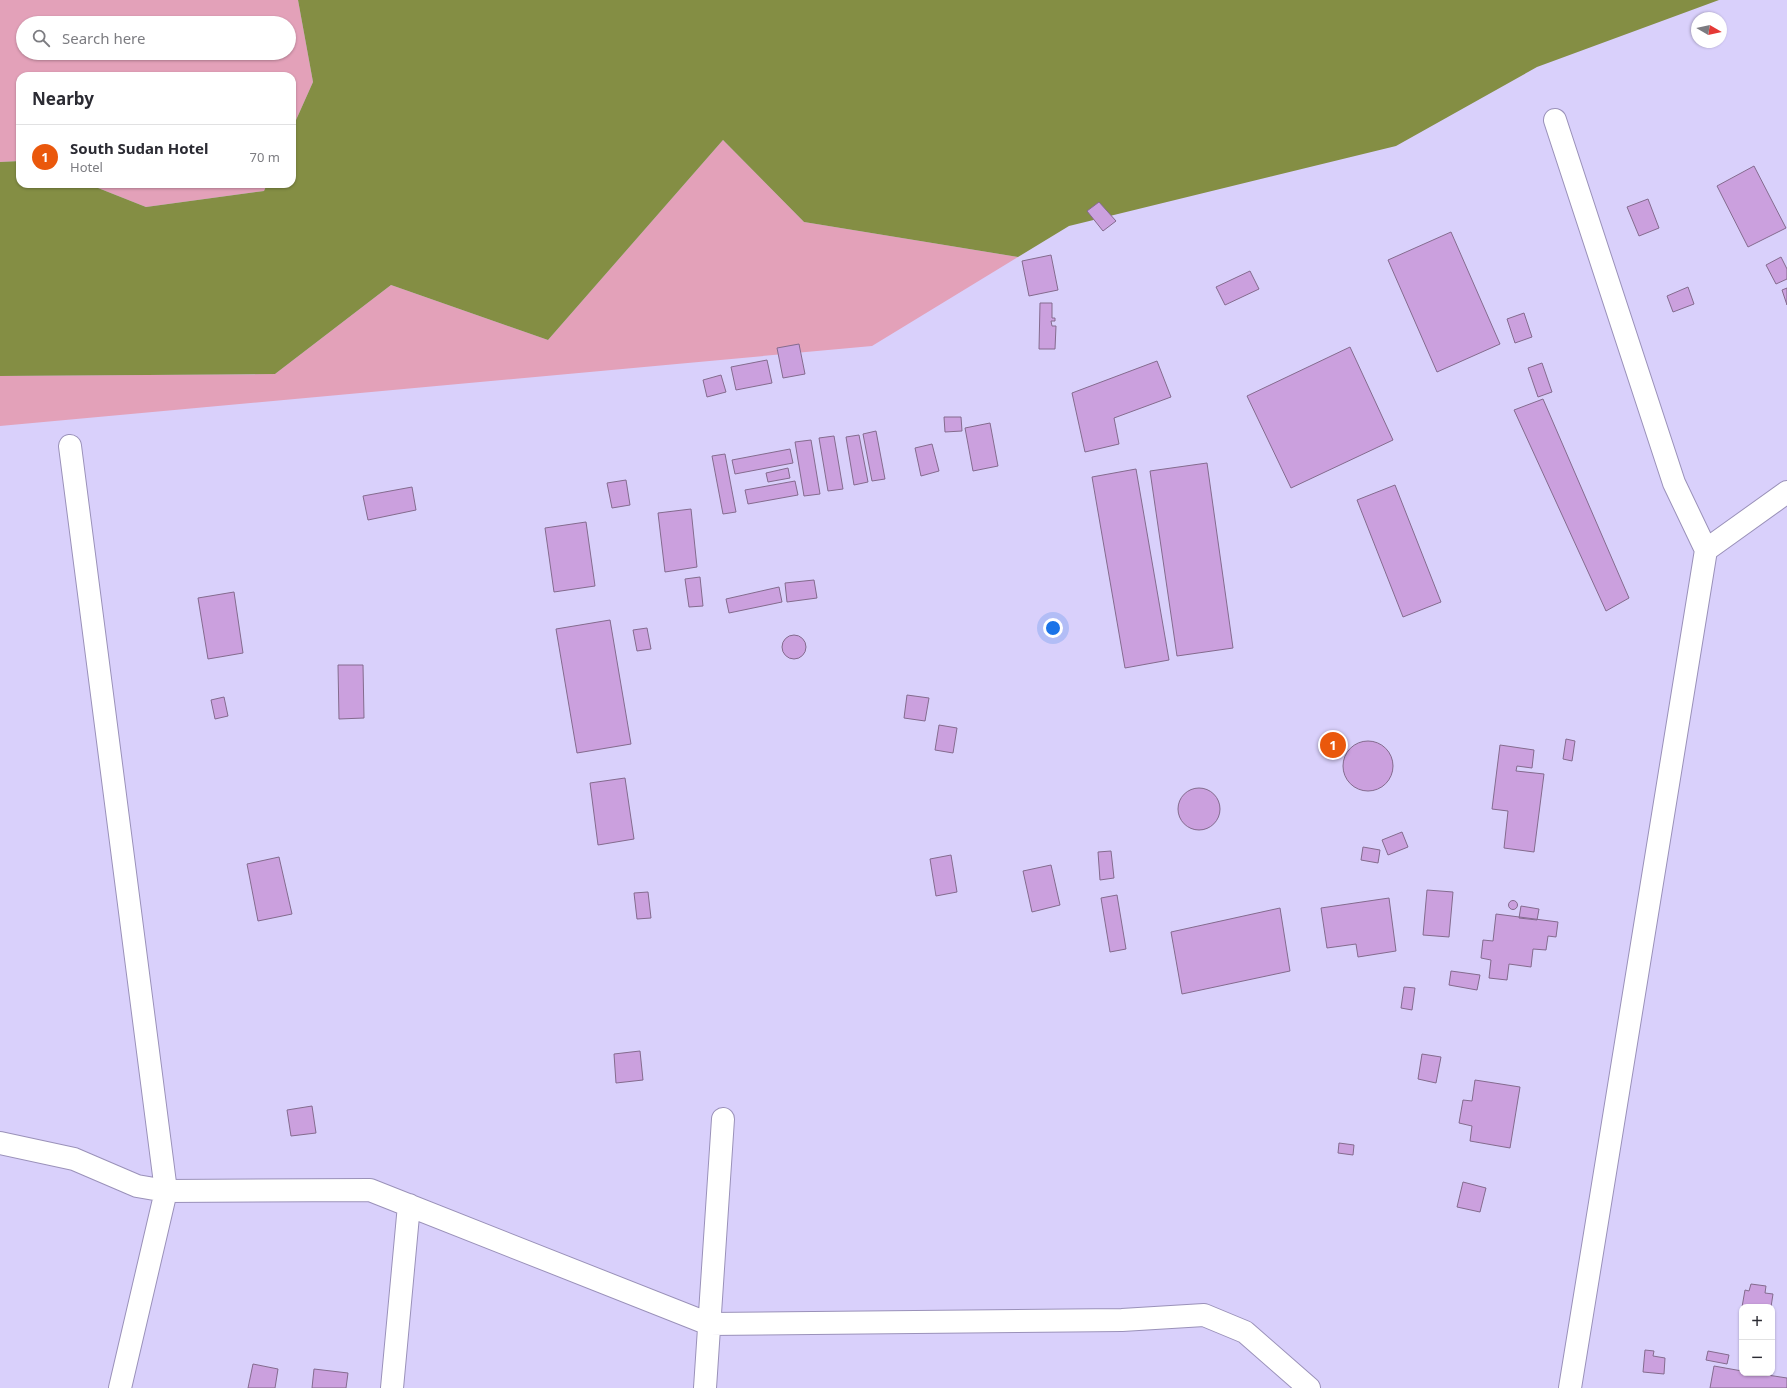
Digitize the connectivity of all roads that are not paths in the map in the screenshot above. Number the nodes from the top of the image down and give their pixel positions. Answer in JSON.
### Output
{"nodes":[{"id":1,"x":1555,"y":120,"type":"dead end"},
{"id":2,"x":70,"y":446,"type":"dead end"},
{"id":3,"x":1787,"y":492,"type":"edge"},
{"id":4,"x":1706,"y":550,"type":"junction"},
{"id":5,"x":723,"y":1120,"type":"dead end"},
{"id":6,"x":0,"y":1143,"type":"edge"},
{"id":7,"x":166,"y":1191,"type":"junction"},
{"id":8,"x":409,"y":1205,"type":"junction"},
{"id":9,"x":709,"y":1324,"type":"junction"},
{"id":10,"x":120,"y":1388,"type":"edge"},
{"id":11,"x":392,"y":1388,"type":"edge"},
{"id":12,"x":705,"y":1388,"type":"edge"},
{"id":13,"x":1309,"y":1388,"type":"edge"},
{"id":14,"x":1570,"y":1388,"type":"edge"}],
"edges":[{"from":1,"to":4,"type":"street"},
{"from":2,"to":7,"type":"street"},
{"from":3,"to":4,"type":"street"},
{"from":4,"to":14,"type":"street"},
{"from":5,"to":9,"type":"street"},
{"from":6,"to":7,"type":"street"},
{"from":7,"to":8,"type":"street"},
{"from":7,"to":10,"type":"street"},
{"from":8,"to":9,"type":"street"},
{"from":8,"to":11,"type":"street"},
{"from":9,"to":12,"type":"street"},
{"from":9,"to":13,"type":"street"}]}
